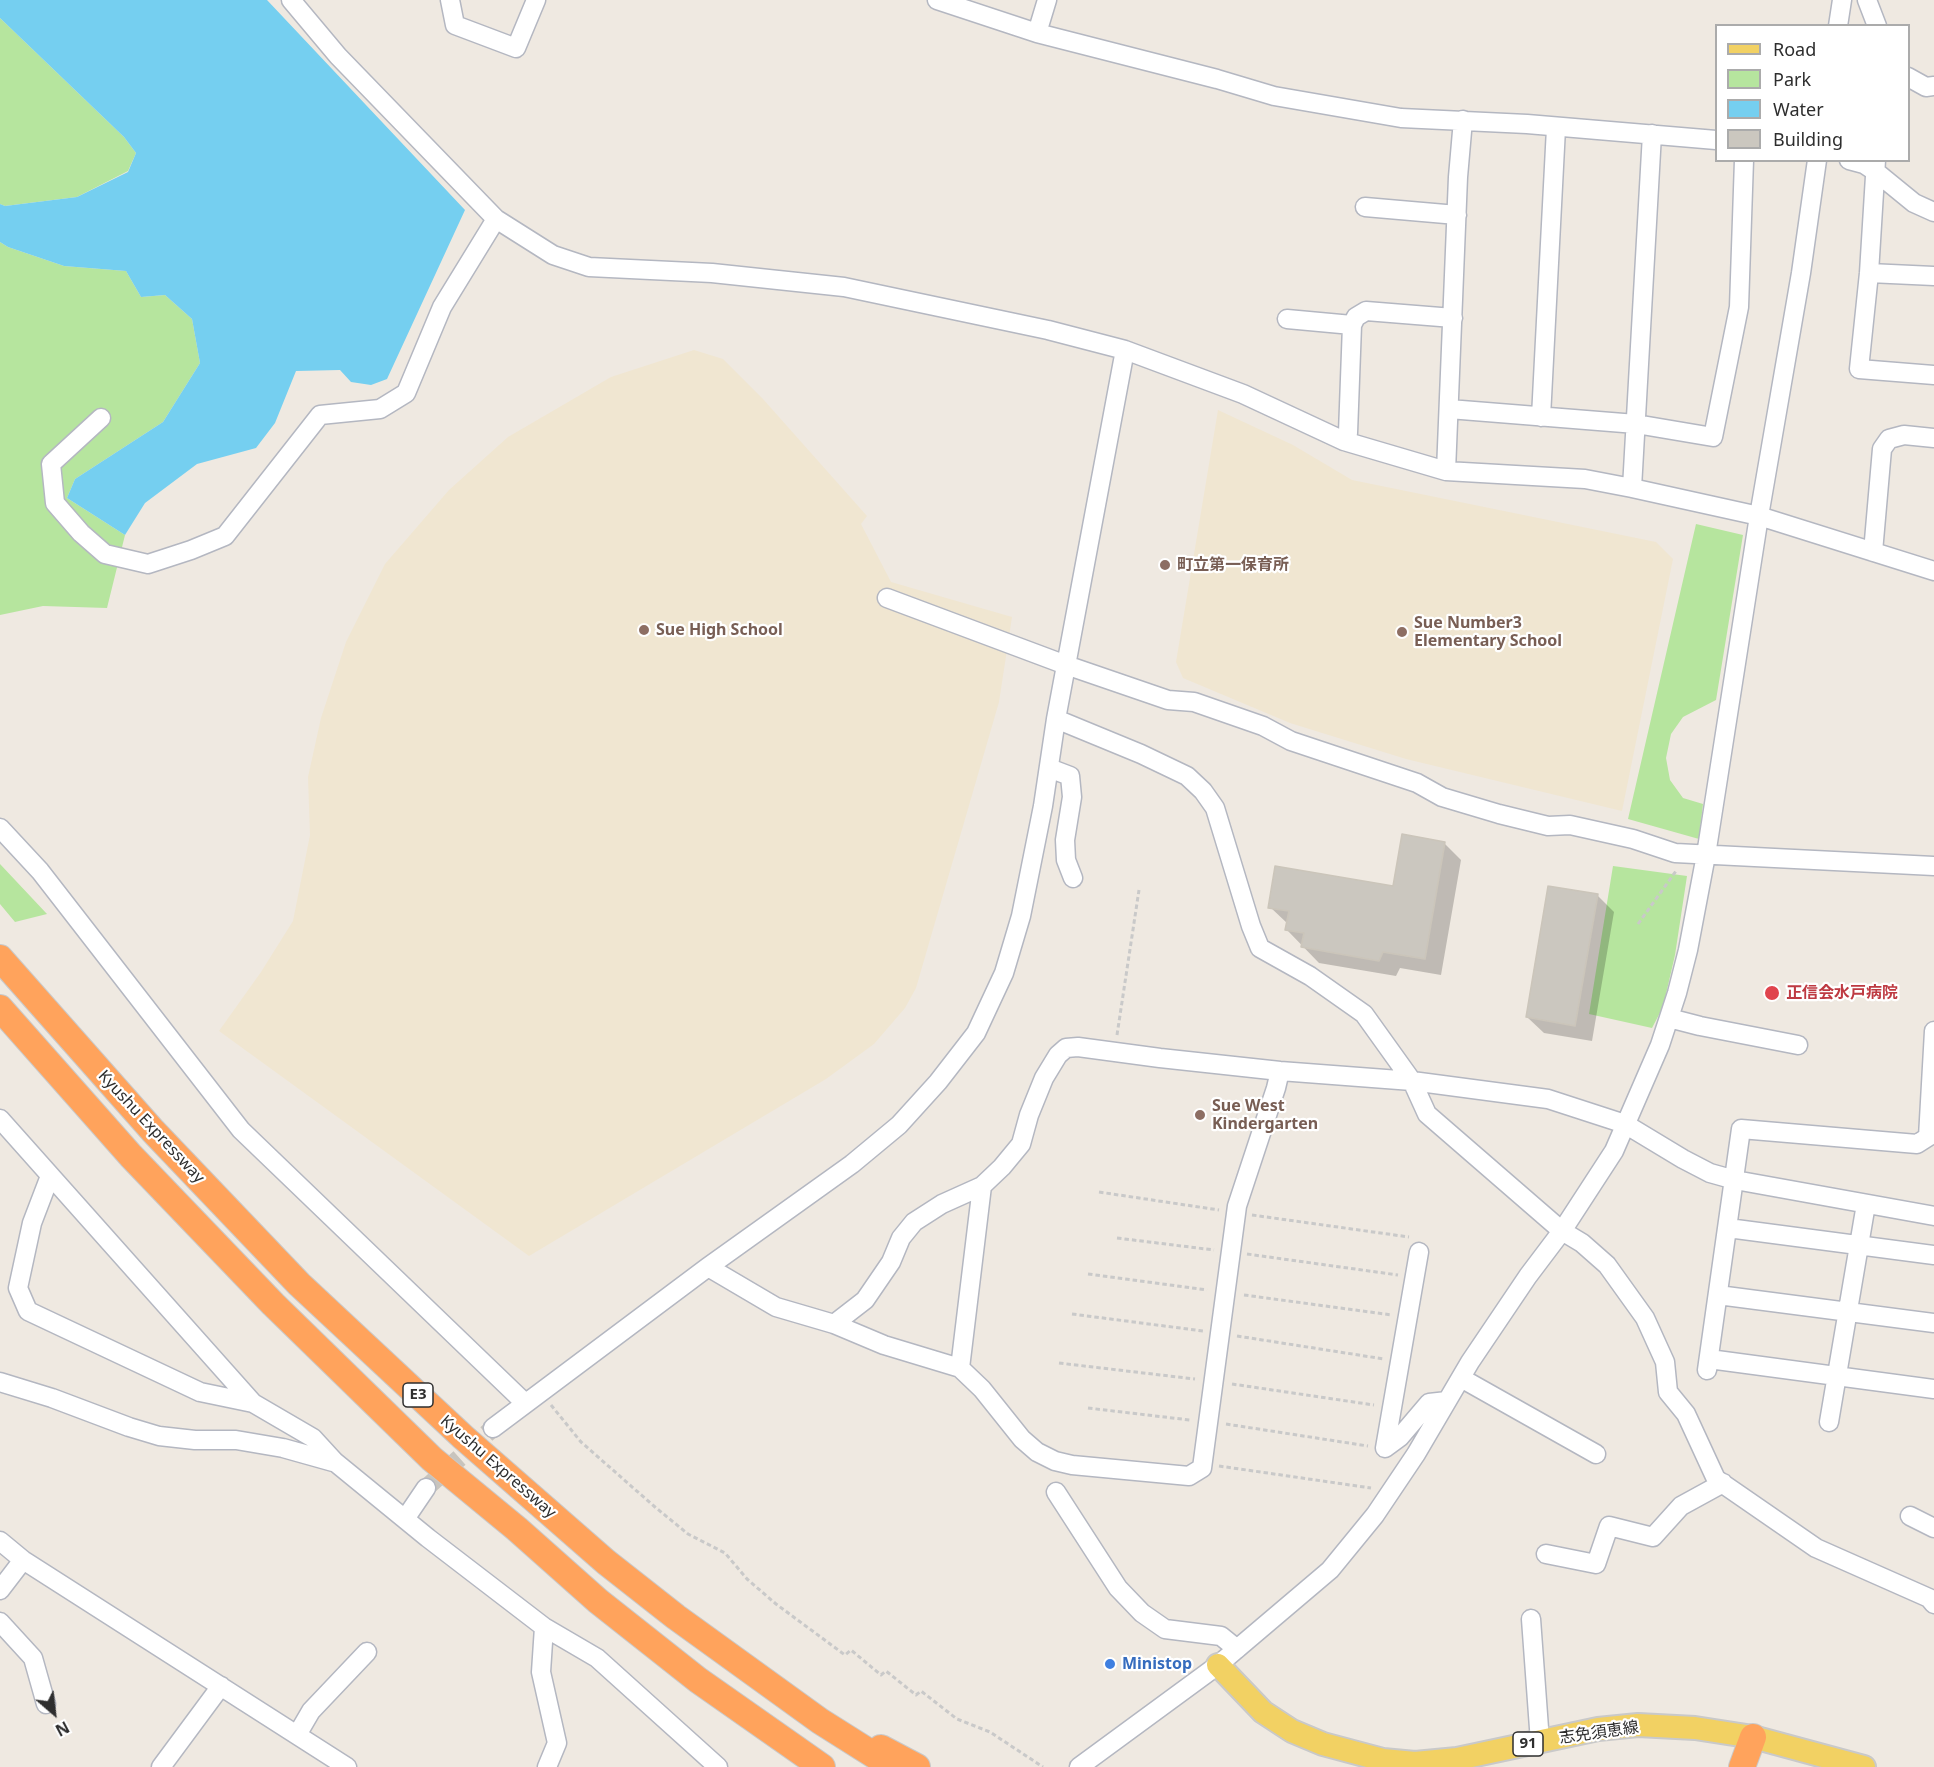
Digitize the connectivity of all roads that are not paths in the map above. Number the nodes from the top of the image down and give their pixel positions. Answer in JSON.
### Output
{"nodes":[{"id":1,"x":291,"y":0,"type":"edge"},
{"id":2,"x":450,"y":0,"type":"edge"},
{"id":3,"x":536,"y":0,"type":"edge"},
{"id":4,"x":937,"y":0,"type":"edge"},
{"id":5,"x":1047,"y":0,"type":"edge"},
{"id":6,"x":1842,"y":0,"type":"edge"},
{"id":7,"x":1867,"y":0,"type":"edge"},
{"id":8,"x":1838,"y":24,"type":"edge"},
{"id":9,"x":1876,"y":24,"type":"edge"},
{"id":10,"x":1036,"y":33,"type":"junction"},
{"id":11,"x":1910,"y":77,"type":"edge"},
{"id":12,"x":1934,"y":87,"type":"edge"},
{"id":13,"x":1463,"y":120,"type":"junction"},
{"id":14,"x":1556,"y":128,"type":"junction"},
{"id":15,"x":1652,"y":134,"type":"junction"},
{"id":16,"x":1715,"y":140,"type":"edge"},
{"id":17,"x":1744,"y":162,"type":"edge"},
{"id":18,"x":1817,"y":162,"type":"edge"},
{"id":19,"x":1866,"y":164,"type":"edge"},
{"id":20,"x":1365,"y":207,"type":"dead end"},
{"id":21,"x":1934,"y":212,"type":"edge"},
{"id":22,"x":1457,"y":215,"type":"junction"},
{"id":23,"x":496,"y":219,"type":"junction"},
{"id":24,"x":1869,"y":273,"type":"junction"},
{"id":25,"x":1934,"y":276,"type":"edge"},
{"id":26,"x":1453,"y":318,"type":"junction"},
{"id":27,"x":1287,"y":319,"type":"dead end"},
{"id":28,"x":1352,"y":325,"type":"junction"},
{"id":29,"x":1125,"y":350,"type":"junction"},
{"id":30,"x":1934,"y":375,"type":"edge"},
{"id":31,"x":1449,"y":410,"type":"junction"},
{"id":32,"x":1541,"y":417,"type":"junction"},
{"id":33,"x":101,"y":418,"type":"dead end"},
{"id":34,"x":1636,"y":424,"type":"junction"},
{"id":35,"x":1934,"y":438,"type":"edge"},
{"id":36,"x":1344,"y":441,"type":"junction"},
{"id":37,"x":1446,"y":471,"type":"junction"},
{"id":38,"x":1632,"y":488,"type":"junction"},
{"id":39,"x":1759,"y":516,"type":"junction"},
{"id":40,"x":1873,"y":552,"type":"junction"},
{"id":41,"x":1934,"y":571,"type":"edge"},
{"id":42,"x":886,"y":598,"type":"dead end"},
{"id":43,"x":1066,"y":664,"type":"junction"},
{"id":44,"x":1056,"y":719,"type":"junction"},
{"id":45,"x":1049,"y":768,"type":"junction"},
{"id":46,"x":0,"y":828,"type":"edge"},
{"id":47,"x":1706,"y":855,"type":"junction"},
{"id":48,"x":1934,"y":866,"type":"edge"},
{"id":49,"x":1073,"y":878,"type":"dead end"},
{"id":50,"x":0,"y":958,"type":"edge"},
{"id":51,"x":0,"y":1008,"type":"edge"},
{"id":52,"x":1669,"y":1018,"type":"junction"},
{"id":53,"x":1934,"y":1031,"type":"edge"},
{"id":54,"x":1798,"y":1045,"type":"dead end"},
{"id":55,"x":1280,"y":1071,"type":"junction"},
{"id":56,"x":1412,"y":1080,"type":"junction"},
{"id":57,"x":0,"y":1119,"type":"edge"},
{"id":58,"x":1625,"y":1124,"type":"junction"},
{"id":59,"x":50,"y":1176,"type":"junction"},
{"id":60,"x":1735,"y":1180,"type":"junction"},
{"id":61,"x":982,"y":1186,"type":"junction"},
{"id":62,"x":1866,"y":1204,"type":"junction"},
{"id":63,"x":1934,"y":1216,"type":"edge"},
{"id":64,"x":1728,"y":1228,"type":"junction"},
{"id":65,"x":1562,"y":1231,"type":"junction"},
{"id":66,"x":1418,"y":1245,"type":"road end"},
{"id":67,"x":1860,"y":1246,"type":"junction"},
{"id":68,"x":1934,"y":1255,"type":"edge"},
{"id":69,"x":708,"y":1267,"type":"junction"},
{"id":70,"x":1718,"y":1295,"type":"junction"},
{"id":71,"x":1848,"y":1312,"type":"junction"},
{"id":72,"x":1934,"y":1323,"type":"edge"},
{"id":73,"x":834,"y":1324,"type":"junction"},
{"id":74,"x":960,"y":1368,"type":"junction"},
{"id":75,"x":1838,"y":1376,"type":"junction"},
{"id":76,"x":1461,"y":1378,"type":"junction"},
{"id":77,"x":0,"y":1382,"type":"edge"},
{"id":78,"x":1934,"y":1389,"type":"edge"},
{"id":79,"x":1447,"y":1401,"type":"junction"},
{"id":80,"x":253,"y":1402,"type":"junction"},
{"id":81,"x":525,"y":1403,"type":"junction"},
{"id":82,"x":1829,"y":1422,"type":"dead end"},
{"id":83,"x":493,"y":1428,"type":"tunnel mouth"},
{"id":84,"x":1596,"y":1455,"type":"dead end"},
{"id":85,"x":335,"y":1462,"type":"junction"},
{"id":86,"x":1723,"y":1483,"type":"junction"},
{"id":87,"x":426,"y":1488,"type":"tunnel mouth"},
{"id":88,"x":1056,"y":1492,"type":"dead end"},
{"id":89,"x":1910,"y":1516,"type":"dead end"},
{"id":90,"x":405,"y":1520,"type":"junction"},
{"id":91,"x":1934,"y":1528,"type":"edge"},
{"id":92,"x":0,"y":1541,"type":"edge"},
{"id":93,"x":1546,"y":1554,"type":"dead end"},
{"id":94,"x":23,"y":1560,"type":"junction"},
{"id":95,"x":0,"y":1590,"type":"edge"},
{"id":96,"x":1934,"y":1604,"type":"edge"},
{"id":97,"x":676,"y":1617,"type":"junction"},
{"id":98,"x":1531,"y":1619,"type":"dead end"},
{"id":99,"x":0,"y":1622,"type":"edge"},
{"id":100,"x":544,"y":1627,"type":"junction"},
{"id":101,"x":1237,"y":1649,"type":"junction"},
{"id":102,"x":367,"y":1652,"type":"dead end"},
{"id":103,"x":1218,"y":1665,"type":"junction"},
{"id":104,"x":698,"y":1680,"type":"junction"},
{"id":105,"x":221,"y":1686,"type":"junction"},
{"id":106,"x":46,"y":1704,"type":"dead end"},
{"id":107,"x":297,"y":1735,"type":"junction"},
{"id":108,"x":1753,"y":1737,"type":"junction"},
{"id":109,"x":1540,"y":1742,"type":"junction"},
{"id":110,"x":343,"y":1766,"type":"edge"},
{"id":111,"x":162,"y":1767,"type":"edge"},
{"id":112,"x":547,"y":1767,"type":"edge"},
{"id":113,"x":718,"y":1767,"type":"edge"},
{"id":114,"x":804,"y":1767,"type":"edge"},
{"id":115,"x":822,"y":1767,"type":"edge"},
{"id":116,"x":893,"y":1767,"type":"edge"},
{"id":117,"x":917,"y":1767,"type":"edge"},
{"id":118,"x":1078,"y":1767,"type":"edge"},
{"id":119,"x":1742,"y":1767,"type":"edge"},
{"id":120,"x":1746,"y":1767,"type":"edge"},
{"id":121,"x":1864,"y":1767,"type":"edge"}],
"edges":[{"from":1,"to":23,"type":"street"},
{"from":2,"to":3,"type":"street"},
{"from":4,"to":10,"type":"street"},
{"from":5,"to":10,"type":"street"},
{"from":6,"to":8,"type":"street"},
{"from":7,"to":9,"type":"street"},
{"from":10,"to":13,"type":"street"},
{"from":11,"to":12,"type":"street"},
{"from":13,"to":14,"type":"street"},
{"from":13,"to":22,"type":"street"},
{"from":14,"to":15,"type":"street"},
{"from":14,"to":32,"type":"street"},
{"from":15,"to":16,"type":"street"},
{"from":15,"to":34,"type":"street"},
{"from":17,"to":34,"type":"street"},
{"from":18,"to":39,"type":"street"},
{"from":19,"to":21,"type":"street"},
{"from":19,"to":24,"type":"street"},
{"from":20,"to":22,"type":"street"},
{"from":22,"to":26,"type":"street"},
{"from":23,"to":29,"type":"street"},
{"from":23,"to":33,"type":"street"},
{"from":24,"to":25,"type":"street"},
{"from":24,"to":30,"type":"street"},
{"from":26,"to":28,"type":"street"},
{"from":26,"to":31,"type":"street"},
{"from":27,"to":28,"type":"street"},
{"from":28,"to":36,"type":"street"},
{"from":29,"to":36,"type":"street"},
{"from":29,"to":43,"type":"street"},
{"from":31,"to":32,"type":"street"},
{"from":31,"to":37,"type":"street"},
{"from":32,"to":34,"type":"street"},
{"from":34,"to":38,"type":"street"},
{"from":35,"to":40,"type":"street"},
{"from":36,"to":37,"type":"street"},
{"from":37,"to":38,"type":"street"},
{"from":38,"to":39,"type":"street"},
{"from":39,"to":40,"type":"street"},
{"from":39,"to":47,"type":"street"},
{"from":40,"to":41,"type":"street"},
{"from":42,"to":43,"type":"street"},
{"from":43,"to":44,"type":"street"},
{"from":43,"to":47,"type":"street"},
{"from":44,"to":45,"type":"street"},
{"from":44,"to":56,"type":"street"},
{"from":45,"to":49,"type":"street"},
{"from":45,"to":69,"type":"street"},
{"from":46,"to":81,"type":"street"},
{"from":47,"to":48,"type":"street"},
{"from":47,"to":52,"type":"street"},
{"from":50,"to":97,"type":"highway","name":"Kyushu Expressway","number":"E3"},
{"from":51,"to":104,"type":"highway","name":"Kyushu Expressway","number":"E3"},
{"from":52,"to":54,"type":"street"},
{"from":52,"to":58,"type":"street"},
{"from":53,"to":60,"type":"street"},
{"from":55,"to":56,"type":"street"},
{"from":55,"to":61,"type":"street"},
{"from":55,"to":74,"type":"street"},
{"from":56,"to":58,"type":"street"},
{"from":56,"to":65,"type":"street"},
{"from":57,"to":59,"type":"street"},
{"from":58,"to":60,"type":"street"},
{"from":58,"to":65,"type":"street"},
{"from":59,"to":80,"type":"street"},
{"from":59,"to":80,"type":"street"},
{"from":60,"to":62,"type":"street"},
{"from":60,"to":64,"type":"street"},
{"from":61,"to":73,"type":"street"},
{"from":61,"to":74,"type":"street"},
{"from":62,"to":63,"type":"street"},
{"from":62,"to":67,"type":"street"},
{"from":64,"to":67,"type":"street"},
{"from":64,"to":70,"type":"street"},
{"from":65,"to":76,"type":"street"},
{"from":65,"to":86,"type":"street"},
{"from":66,"to":79,"type":"street"},
{"from":67,"to":68,"type":"street"},
{"from":67,"to":71,"type":"street"},
{"from":69,"to":73,"type":"street"},
{"from":69,"to":81,"type":"street"},
{"from":70,"to":71,"type":"street"},
{"from":70,"to":75,"type":"street"},
{"from":71,"to":72,"type":"street"},
{"from":71,"to":75,"type":"street"},
{"from":73,"to":74,"type":"street"},
{"from":75,"to":78,"type":"street"},
{"from":75,"to":82,"type":"street"},
{"from":76,"to":79,"type":"street"},
{"from":76,"to":84,"type":"street"},
{"from":77,"to":85,"type":"street"},
{"from":79,"to":101,"type":"street"},
{"from":80,"to":85,"type":"street"},
{"from":81,"to":83,"type":"street"},
{"from":85,"to":90,"type":"street"},
{"from":86,"to":93,"type":"street"},
{"from":86,"to":96,"type":"street"},
{"from":87,"to":90,"type":"street"},
{"from":88,"to":101,"type":"street"},
{"from":89,"to":91,"type":"street"},
{"from":90,"to":100,"type":"street"},
{"from":92,"to":94,"type":"street"},
{"from":94,"to":95,"type":"street"},
{"from":94,"to":105,"type":"street"},
{"from":97,"to":116,"type":"highway","name":"Kyushu Expressway","number":"E3"},
{"from":97,"to":117,"type":"highway"},
{"from":98,"to":109,"type":"street"},
{"from":99,"to":106,"type":"street"},
{"from":100,"to":112,"type":"street"},
{"from":100,"to":113,"type":"street"},
{"from":101,"to":103,"type":"street"},
{"from":102,"to":107,"type":"street"},
{"from":103,"to":109,"type":"main road","name":"志免須恵線","number":"91"},
{"from":103,"to":118,"type":"street"},
{"from":104,"to":114,"type":"highway"},
{"from":104,"to":115,"type":"highway","name":"Kyushu Expressway","number":"E3"},
{"from":105,"to":107,"type":"street"},
{"from":105,"to":111,"type":"street"},
{"from":107,"to":110,"type":"street"},
{"from":108,"to":109,"type":"main road","name":"志免須恵線","number":"91"},
{"from":108,"to":119,"type":"highway"},
{"from":108,"to":120,"type":"highway"},
{"from":108,"to":121,"type":"main road","name":"志免須恵線","number":"91"}]}
